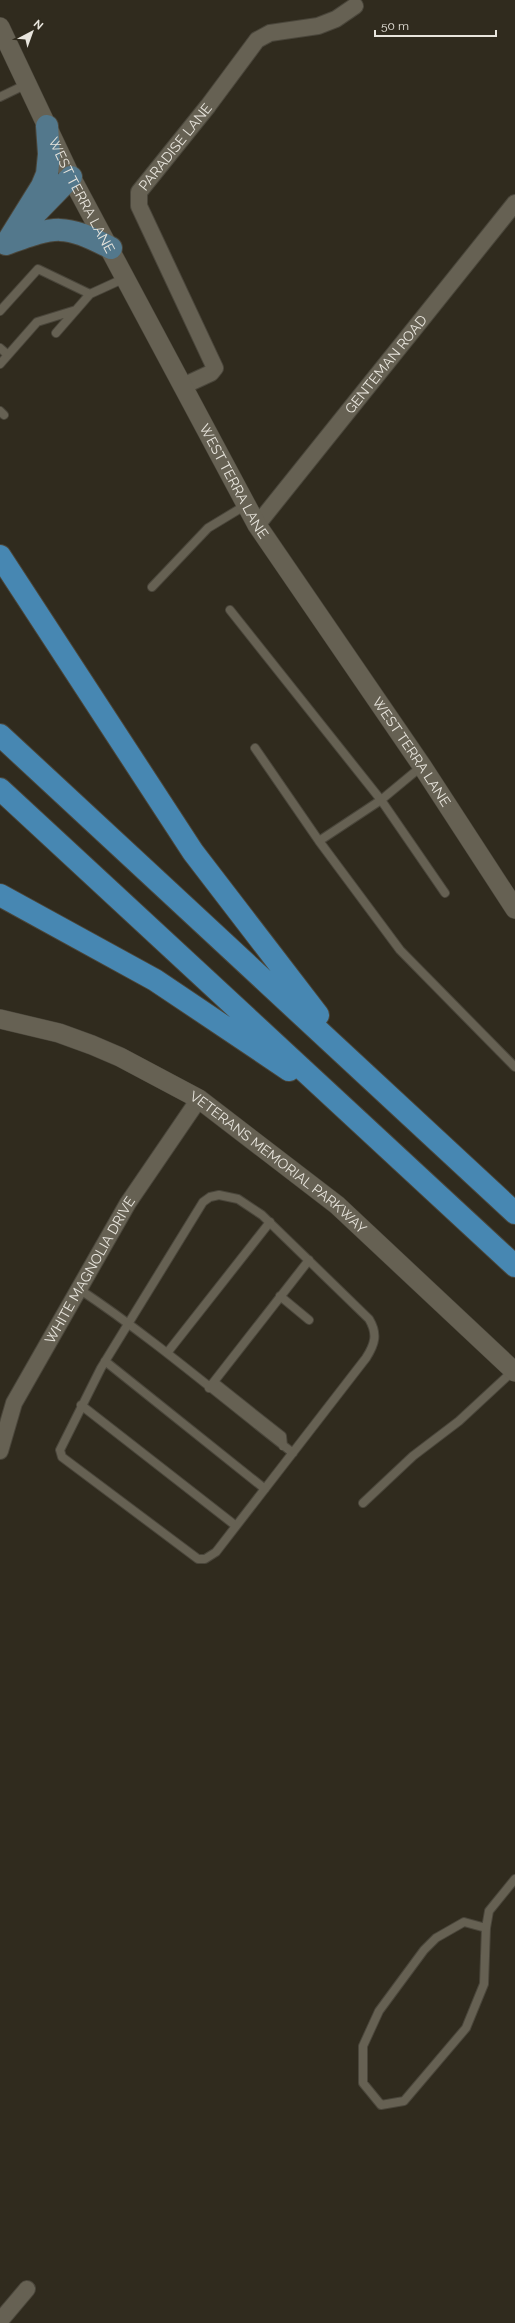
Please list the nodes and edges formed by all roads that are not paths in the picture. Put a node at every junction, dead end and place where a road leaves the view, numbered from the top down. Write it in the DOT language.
graph roads {
  1 [pos="355,6"];
  2 [pos="0,27"];
  3 [pos="27,84"];
  4 [pos="0,97"];
  5 [pos="47,126"];
  6 [pos="71,177"];
  7 [pos="515,203"];
  8 [pos="3,248"];
  9 [pos="111,248"];
  10 [pos="125,278"];
  11 [pos="90,294"];
  12 [pos="76,310"];
  13 [pos="0,311"];
  14 [pos="56,333"];
  15 [pos="0,348"];
  16 [pos="8,355"];
  17 [pos="0,364"];
  18 [pos="183,386"];
  19 [pos="246,505"];
  20 [pos="257,525"];
  21 [pos="0,556"];
  22 [pos="152,587"];
  23 [pos="230,610"];
  24 [pos="0,735"];
  25 [pos="255,748"];
  26 [pos="422,766"];
  27 [pos="0,789"];
  28 [pos="381,800"];
  29 [pos="319,840"];
  30 [pos="444,893"];
  31 [pos="0,895"];
  32 [pos="515,908"];
  33 [pos="0,1019"];
  34 [pos="515,1067"];
  35 [pos="376,1085"];
  36 [pos="199,1099"];
  37 [pos="337,1101"];
  38 [pos="515,1213"];
  39 [pos="270,1222"];
  40 [pos="309,1260"];
  41 [pos="515,1266"];
  42 [pos="79,1289"];
  43 [pos="280,1296"];
  44 [pos="309,1320"];
  45 [pos="128,1323"];
  46 [pos="167,1354"];
  47 [pos="105,1361"];
  48 [pos="514,1371"];
  49 [pos="211,1385"];
  50 [pos="82,1405"];
  51 [pos="0,1451"];
  52 [pos="292,1453"];
  53 [pos="265,1489"];
  54 [pos="363,1503"];
  55 [pos="236,1526"];
  56 [pos="515,1879"];
  57 [pos="486,1928"];
  58 [pos="28,2289"];
  59 [pos="0,2322"];
  1 -- 18 [label="street, PARADISE LANE"];
  2 -- 3 [label="street, WEST TERRA LANE"];
  3 -- 4 [label="lane"];
  3 -- 5 [label="street, WEST TERRA LANE"];
  5 -- 6 [label="street, WEST TERRA LANE"];
  5 -- 8 [label="main road"];
  6 -- 8 [label="main road"];
  6 -- 9 [label="street, WEST TERRA LANE"];
  7 -- 20 [label="street, GENTEMAN ROAD"];
  8 -- 9 [label="main road"];
  9 -- 10 [label="street, WEST TERRA LANE"];
  10 -- 11 [label="lane"];
  10 -- 18 [label="street, WEST TERRA LANE"];
  11 -- 12 [label="lane"];
  11 -- 13 [label="lane"];
  12 -- 14 [label="lane"];
  12 -- 16 [label="lane"];
  15 -- 16 [label="lane"];
  16 -- 17 [label="lane"];
  18 -- 19 [label="street, WEST TERRA LANE"];
  19 -- 20 [label="street, WEST TERRA LANE"];
  19 -- 22 [label="lane"];
  20 -- 26 [label="street, WEST TERRA LANE"];
  21 -- 35 [label="highway"];
  23 -- 28 [label="lane"];
  24 -- 35 [label="highway"];
  25 -- 29 [label="lane"];
  26 -- 28 [label="lane"];
  26 -- 32 [label="street, WEST TERRA LANE"];
  27 -- 37 [label="highway"];
  28 -- 29 [label="lane"];
  28 -- 30 [label="lane"];
  29 -- 34 [label="lane"];
  31 -- 37 [label="highway"];
  33 -- 36 [label="street, VETERANS MEMORIAL PARKWAY"];
  35 -- 38 [label="highway"];
  36 -- 42 [label="street, WHITE MAGNOLIA DRIVE"];
  36 -- 48 [label="street, VETERANS MEMORIAL PARKWAY"];
  37 -- 41 [label="highway"];
  39 -- 40 [label="lane"];
  39 -- 45 [label="lane"];
  39 -- 46 [label="lane"];
  40 -- 43 [label="lane"];
  40 -- 52 [label="lane"];
  42 -- 45 [label="lane"];
  42 -- 51 [label="street, WHITE MAGNOLIA DRIVE"];
  43 -- 44 [label="lane"];
  43 -- 49 [label="lane"];
  45 -- 46 [label="lane"];
  45 -- 47 [label="lane"];
  46 -- 49 [label="lane"];
  47 -- 50 [label="lane"];
  47 -- 53 [label="lane"];
  48 -- 54 [label="lane"];
  49 -- 52 [label="lane"];
  50 -- 55 [label="lane"];
  50 -- 55 [label="lane"];
  52 -- 53 [label="lane"];
  53 -- 55 [label="lane"];
  56 -- 57 [label="lane"];
  57 -- 57 [label="lane"];
  58 -- 59 [label="street"];
}
